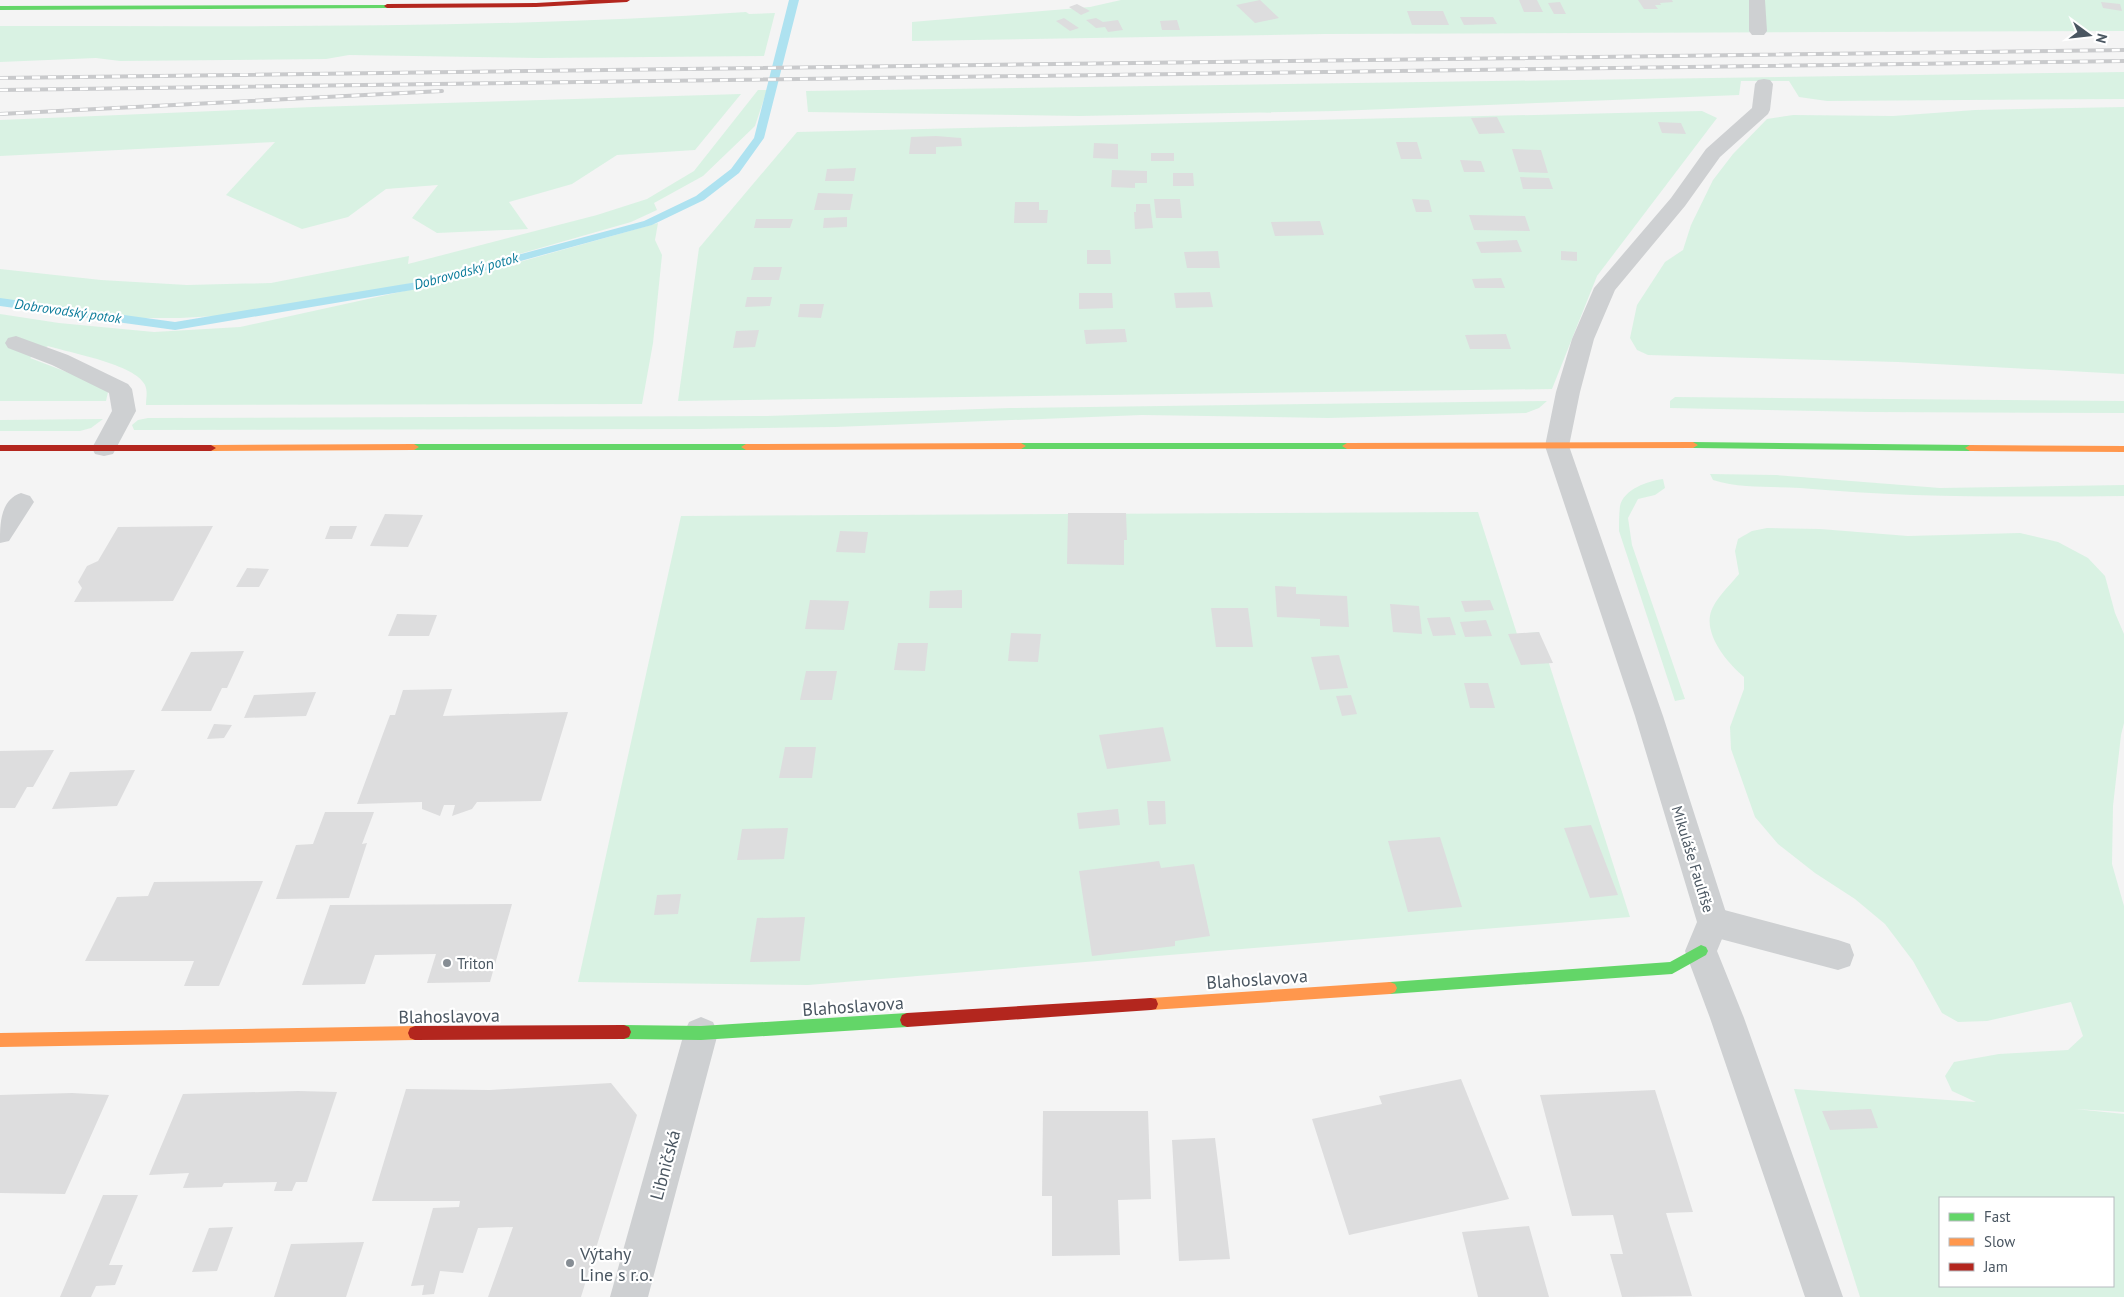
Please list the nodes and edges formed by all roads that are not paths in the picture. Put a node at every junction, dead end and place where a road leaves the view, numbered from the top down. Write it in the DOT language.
graph roads {
  1 [pos="627,0"];
  2 [pos="1757,0"];
  3 [pos="0,8"];
  4 [pos="1758,31"];
  5 [pos="1764,84"];
  6 [pos="16,343"];
  7 [pos="1557,446"];
  8 [pos="0,448"];
  9 [pos="104,448"];
  10 [pos="2124,449"];
  11 [pos="21,502"];
  12 [pos="0,534"];
  13 [pos="1707,936"];
  14 [pos="1838,955"];
  15 [pos="701,1033"];
  16 [pos="0,1040"];
  17 [pos="629,1297"];
  18 [pos="1824,1297"];
  1 -- 3 [label="main road"];
  2 -- 4 [label="street"];
  5 -- 7 [label="street"];
  6 -- 9 [label="street"];
  7 -- 9 [label="main road"];
  7 -- 10 [label="main road"];
  7 -- 13 [label="street, Mikuláše Faulfiše"];
  8 -- 9 [label="main road"];
  11 -- 12 [label="street"];
  13 -- 14 [label="street"];
  13 -- 15 [label="main road, Blahoslavova"];
  13 -- 18 [label="street, Mikuláše Faulfiše"];
  15 -- 16 [label="main road, Blahoslavova"];
  15 -- 17 [label="street, Libničská"];
}
